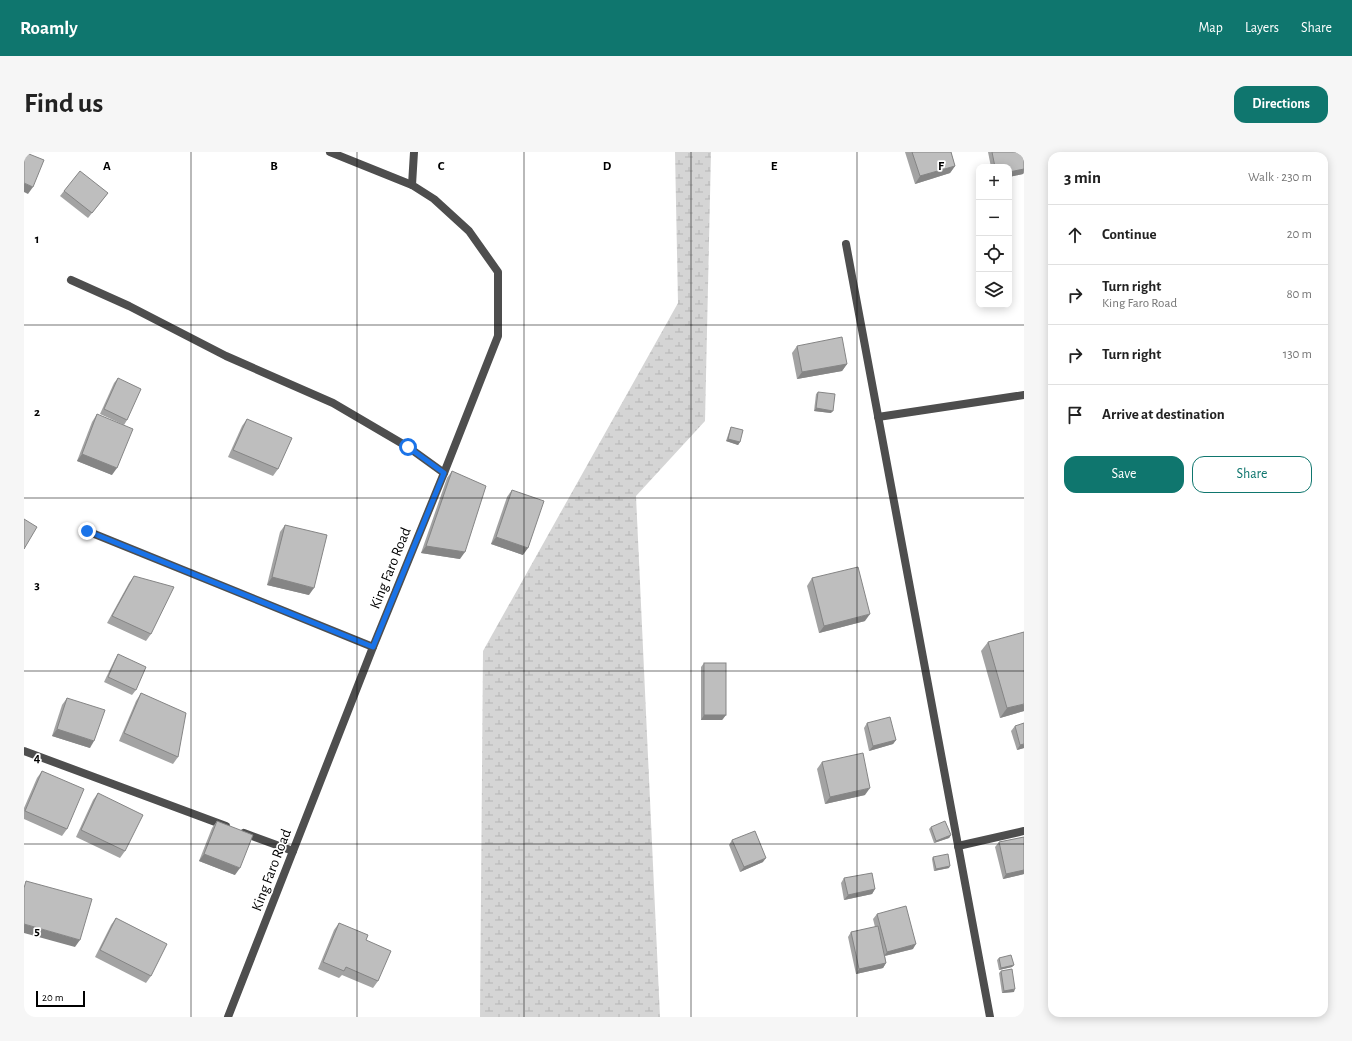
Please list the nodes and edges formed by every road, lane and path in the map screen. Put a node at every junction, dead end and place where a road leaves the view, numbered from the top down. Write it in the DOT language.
graph roads {
  1 [pos="330,152"];
  2 [pos="414,152"];
  3 [pos="412,185"];
  4 [pos="846,244"];
  5 [pos="71,280"];
  6 [pos="1024,395"];
  7 [pos="878,417"];
  8 [pos="444,473"];
  9 [pos="87,531"];
  10 [pos="373,647"];
  11 [pos="24,751"];
  12 [pos="1024,832"];
  13 [pos="958,846"];
  14 [pos="293,851"];
  15 [pos="228,1017"];
  16 [pos="990,1017"];
  1 -- 3 [label="street, King Faro Road"];
  2 -- 3 [label="street"];
  3 -- 8 [label="street, King Faro Road"];
  4 -- 7 [label="street"];
  5 -- 8 [label="street"];
  6 -- 7 [label="street"];
  7 -- 13 [label="street"];
  8 -- 10 [label="street, King Faro Road"];
  9 -- 10 [label="street"];
  10 -- 14 [label="street, King Faro Road"];
  11 -- 14 [label="street"];
  12 -- 13 [label="street"];
  13 -- 16 [label="street"];
  14 -- 15 [label="street, King Faro Road"];
}
